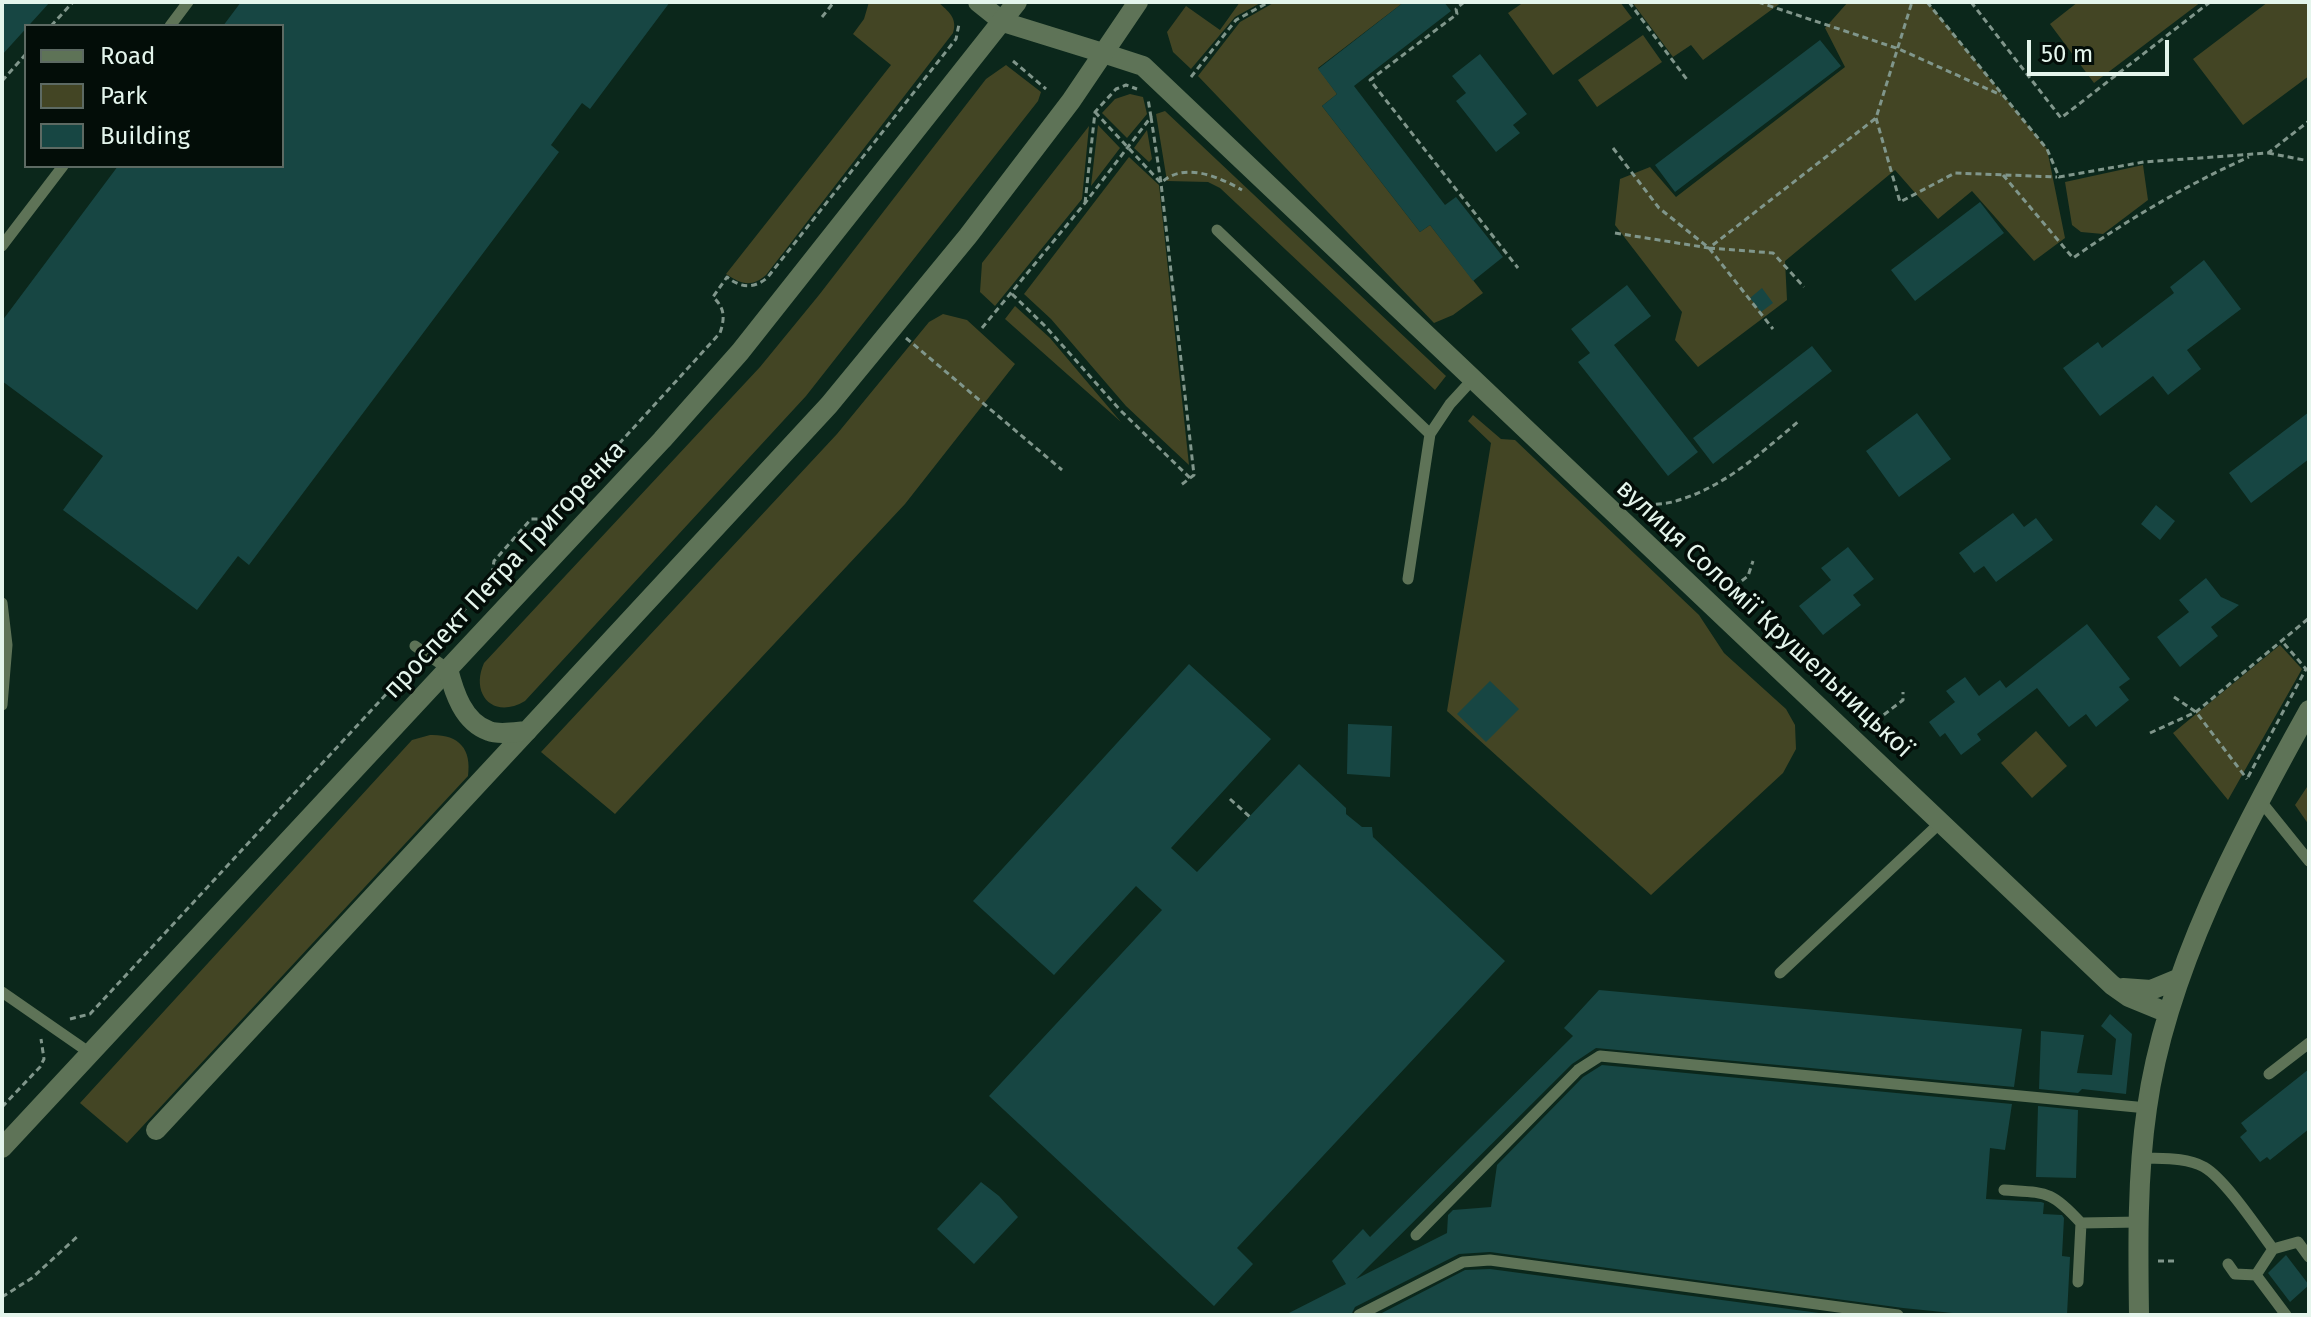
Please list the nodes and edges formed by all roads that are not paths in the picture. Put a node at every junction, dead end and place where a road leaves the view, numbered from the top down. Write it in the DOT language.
graph roads {
  1 [pos="188,2"];
  2 [pos="978,2"];
  3 [pos="1017,2"];
  4 [pos="1138,2"];
  5 [pos="1003,22"];
  6 [pos="172,24"];
  7 [pos="1103,53"];
  8 [pos="61,168"];
  9 [pos="1217,230"];
  10 [pos="2,246"];
  11 [pos="1472,380"];
  12 [pos="1430,434"];
  13 [pos="1408,579"];
  14 [pos="2,603"];
  15 [pos="420,649"];
  16 [pos="448,669"];
  17 [pos="2,705"];
  18 [pos="2309,710"];
  19 [pos="527,731"];
  20 [pos="2251,795"];
  21 [pos="1941,822"];
  22 [pos="2309,861"];
  23 [pos="1780,973"];
  24 [pos="2180,978"];
  25 [pos="2112,985"];
  26 [pos="2,992"];
  27 [pos="2168,1013"];
  28 [pos="2309,1043"];
  29 [pos="90,1053"];
  30 [pos="2269,1074"];
  31 [pos="2147,1108"];
  32 [pos="156,1130"];
  33 [pos="2,1148"];
  34 [pos="2142,1158"];
  35 [pos="2004,1190"];
  36 [pos="2140,1222"];
  37 [pos="2081,1223"];
  38 [pos="1416,1235"];
  39 [pos="2273,1249"];
  40 [pos="2309,1257"];
  41 [pos="2228,1264"];
  42 [pos="2256,1275"];
  43 [pos="2078,1282"];
  44 [pos="1359,1315"];
  45 [pos="1898,1315"];
  46 [pos="2139,1315"];
  47 [pos="2286,1315"];
  1 -- 6 [label="lane"];
  2 -- 5 [label="street"];
  3 -- 5 [label="street, проспект Петра Григоренка"];
  4 -- 7 [label="street"];
  5 -- 7 [label="street, вулиця Соломії Крушельницької"];
  5 -- 16 [label="street, проспект Петра Григоренка"];
  7 -- 11 [label="street, вулиця Соломії Крушельницької"];
  7 -- 19 [label="street"];
  8 -- 10 [label="lane"];
  9 -- 12 [label="lane"];
  11 -- 12 [label="lane"];
  11 -- 21 [label="street, вулиця Соломії Крушельницької"];
  12 -- 13 [label="lane"];
  14 -- 17 [label="lane"];
  15 -- 16 [label="lane"];
  16 -- 19 [label="street"];
  16 -- 29 [label="street, проспект Петра Григоренка"];
  18 -- 20 [label="street"];
  19 -- 32 [label="street"];
  20 -- 22 [label="lane"];
  20 -- 24 [label="street"];
  21 -- 23 [label="lane"];
  21 -- 25 [label="street, вулиця Соломії Крушельницької"];
  24 -- 25 [label="street"];
  24 -- 27 [label="street"];
  25 -- 27 [label="street, вулиця Соломії Крушельницької"];
  26 -- 29 [label="lane"];
  27 -- 31 [label="street"];
  28 -- 30 [label="lane"];
  29 -- 33 [label="street, проспект Петра Григоренка"];
  31 -- 34 [label="street"];
  31 -- 38 [label="lane"];
  34 -- 36 [label="street"];
  34 -- 39 [label="lane"];
  35 -- 37 [label="lane"];
  36 -- 37 [label="lane"];
  36 -- 46 [label="street"];
  37 -- 43 [label="lane"];
  39 -- 40 [label="lane"];
  39 -- 42 [label="lane"];
  41 -- 42 [label="lane"];
  42 -- 47 [label="lane"];
  44 -- 45 [label="lane"];
}
